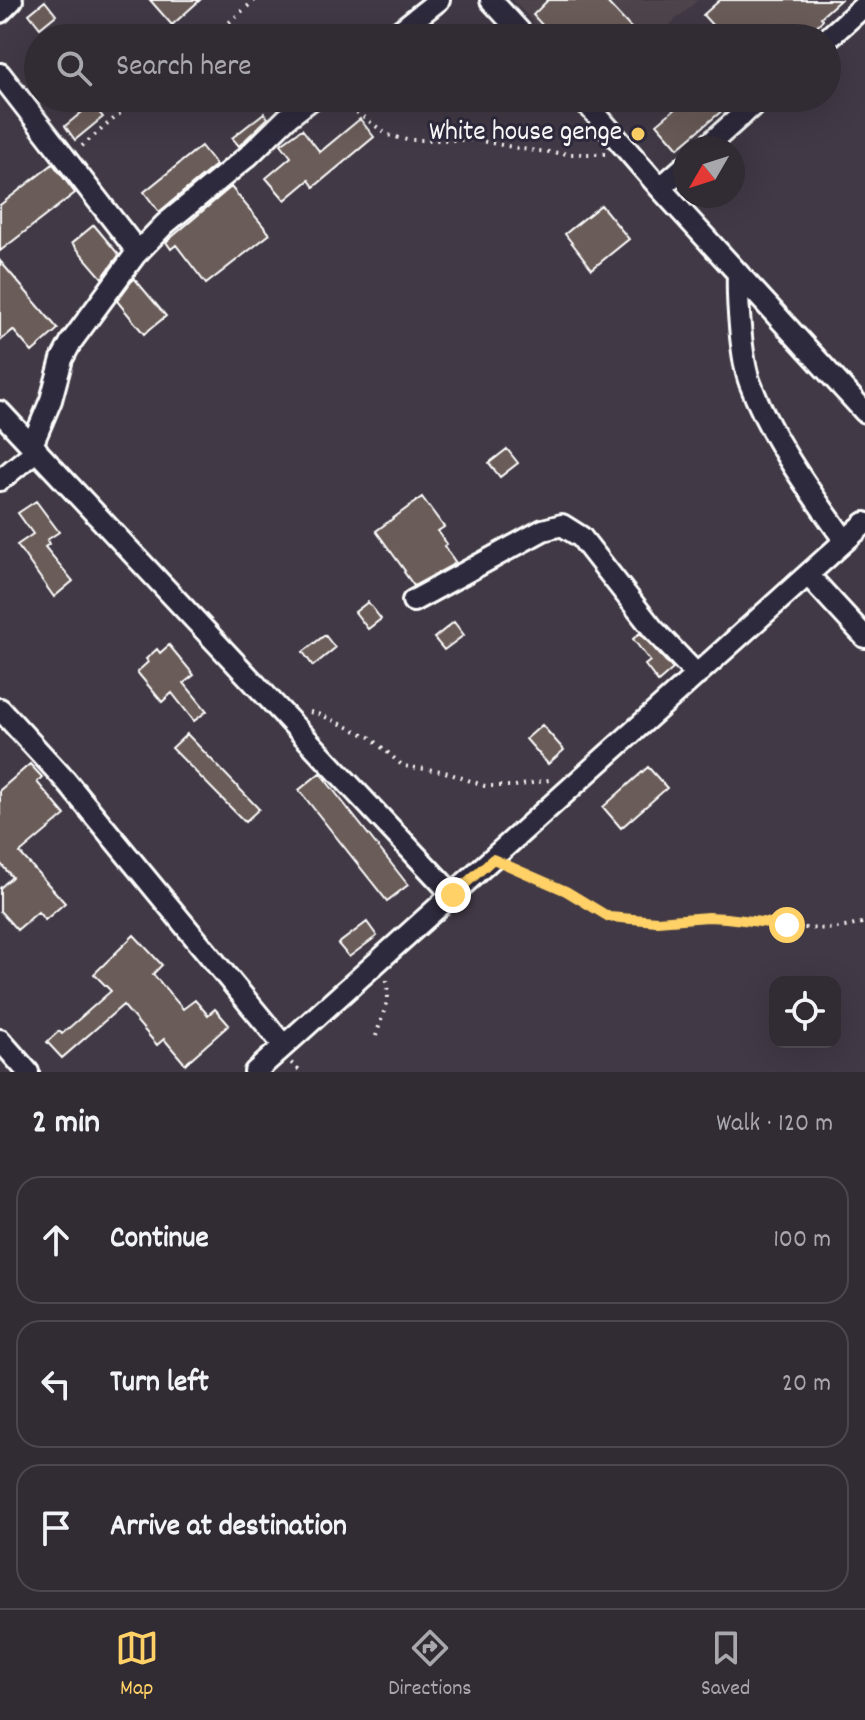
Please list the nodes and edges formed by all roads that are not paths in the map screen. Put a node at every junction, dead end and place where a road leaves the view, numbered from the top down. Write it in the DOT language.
graph roads {
  1 [pos="12,0"];
  2 [pos="439,0"];
  3 [pos="491,0"];
  4 [pos="865,5"];
  5 [pos="0,12"];
  6 [pos="409,24"];
  7 [pos="513,24"];
  8 [pos="841,26"];
  9 [pos="0,74"];
  10 [pos="24,106"];
  11 [pos="29,112"];
  12 [pos="295,112"];
  13 [pos="594,112"];
  14 [pos="745,112"];
  15 [pos="718,136"];
  16 [pos="673,177"];
  17 [pos="660,188"];
  18 [pos="138,252"];
  19 [pos="738,273"];
  20 [pos="0,412"];
  21 [pos="865,412"];
  22 [pos="34,447"];
  23 [pos="0,480"];
  24 [pos="865,523"];
  25 [pos="845,541"];
  26 [pos="808,575"];
  27 [pos="413,601"];
  28 [pos="865,637"];
  29 [pos="697,675"];
  30 [pos="0,709"];
  31 [pos="453,895"];
  32 [pos="0,1040"];
  33 [pos="284,1046"];
  34 [pos="28,1072"];
  35 [pos="255,1072"];
  1 -- 5 [label="street"];
  2 -- 6 [label="street"];
  3 -- 7 [label="street"];
  4 -- 8 [label="street"];
  9 -- 10 [label="street"];
  11 -- 18 [label="street"];
  12 -- 18 [label="street"];
  13 -- 17 [label="street"];
  14 -- 15 [label="street"];
  16 -- 17 [label="street"];
  17 -- 19 [label="street"];
  18 -- 22 [label="street"];
  19 -- 21 [label="street"];
  19 -- 25 [label="street"];
  20 -- 22 [label="street"];
  22 -- 23 [label="street"];
  22 -- 31 [label="street"];
  24 -- 25 [label="street"];
  25 -- 26 [label="street"];
  26 -- 28 [label="street"];
  26 -- 29 [label="street"];
  27 -- 29 [label="street"];
  29 -- 31 [label="street"];
  30 -- 33 [label="street"];
  31 -- 33 [label="street"];
  32 -- 34 [label="street"];
  33 -- 35 [label="street"];
}
